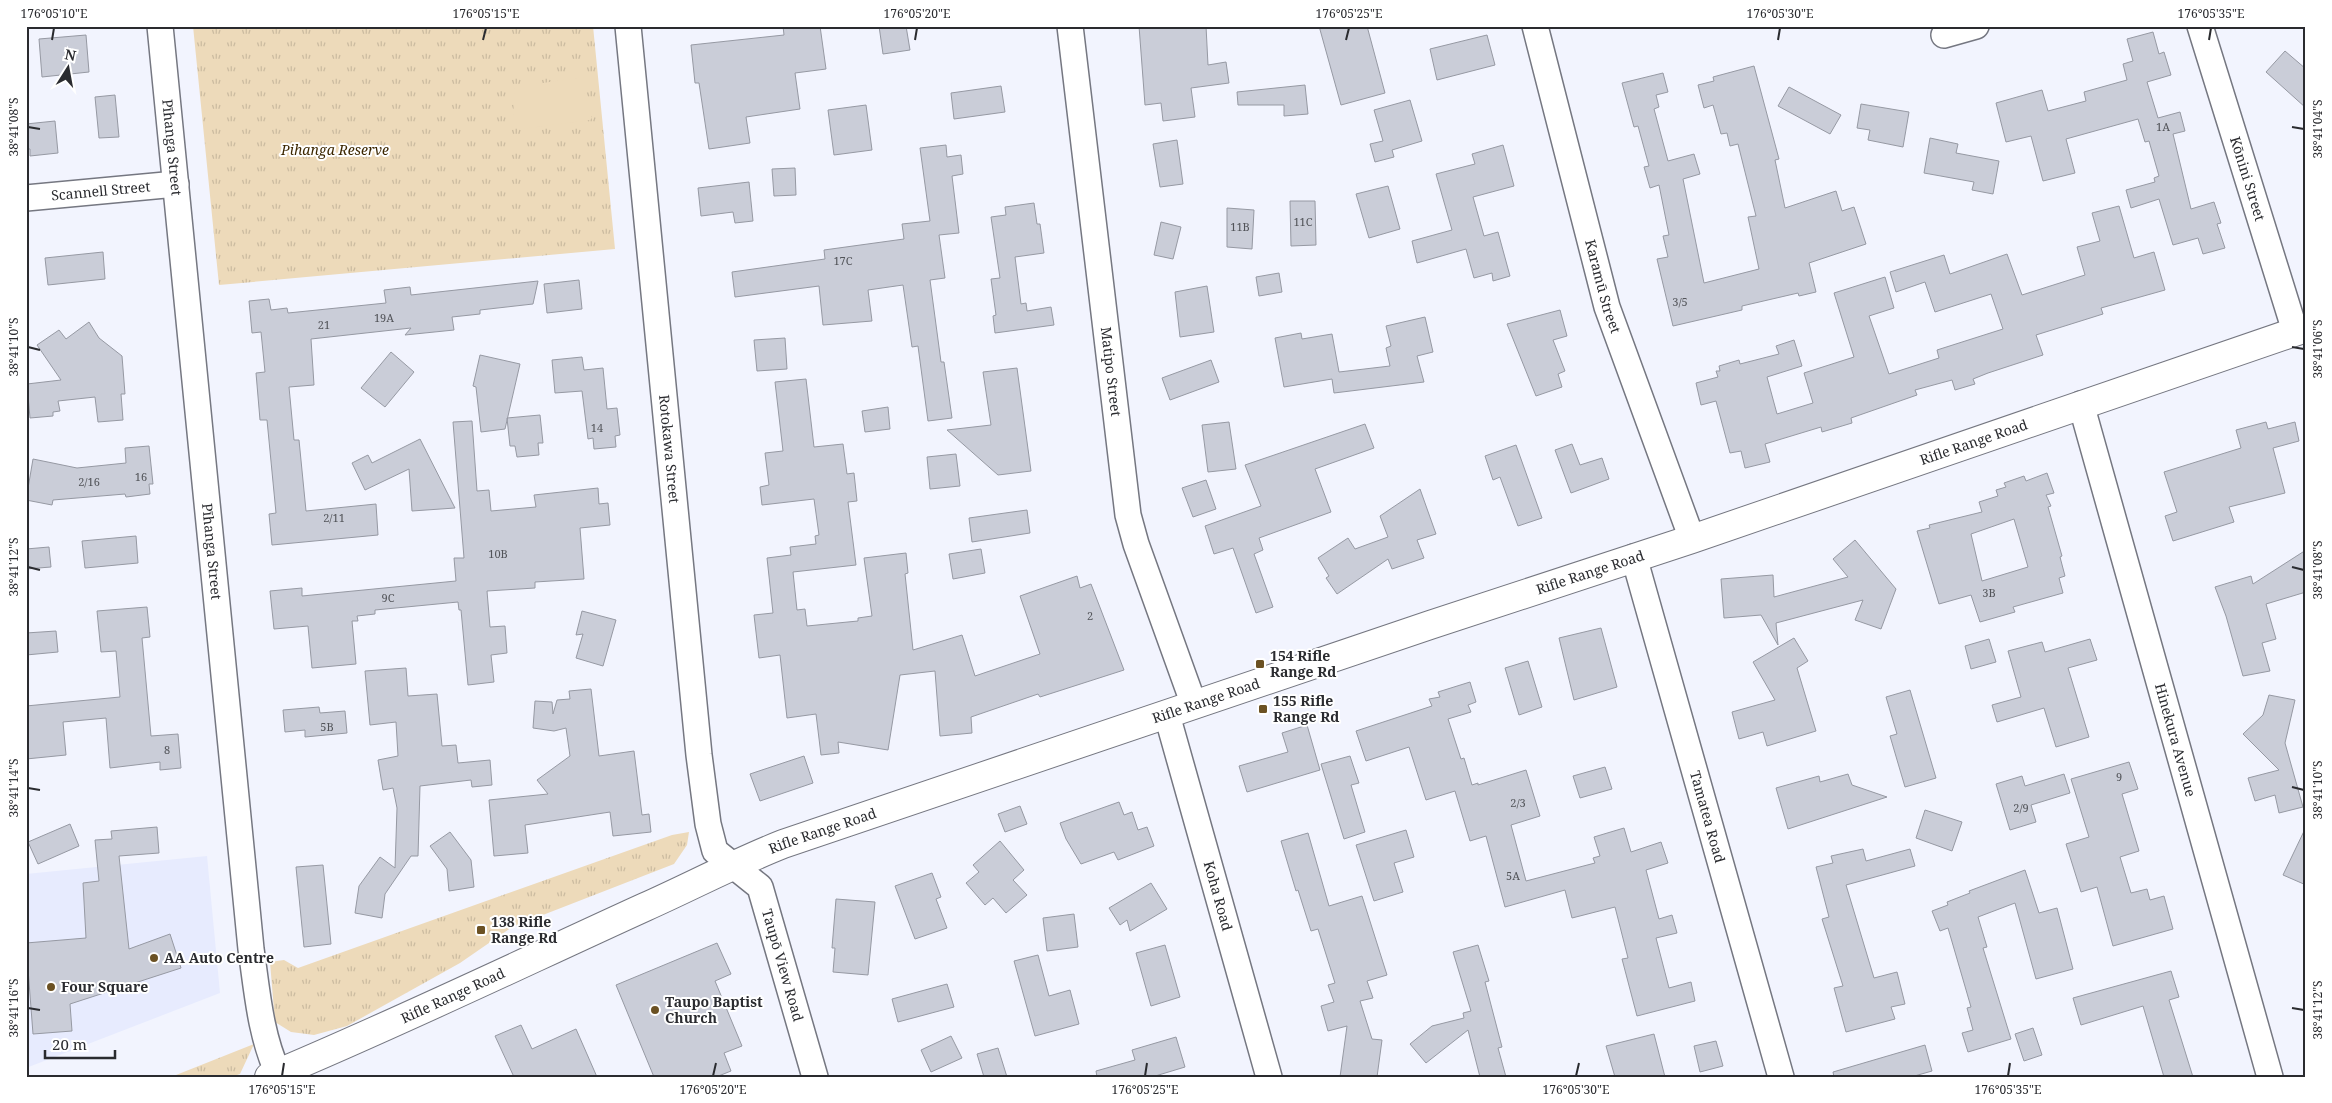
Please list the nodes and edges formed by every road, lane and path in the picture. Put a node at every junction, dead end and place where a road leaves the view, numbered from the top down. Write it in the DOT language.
graph roads {
  1 [pos="160,26"];
  2 [pos="628,26"];
  3 [pos="1070,26"];
  4 [pos="1535,26"];
  5 [pos="1976,26"];
  6 [pos="2200,26"];
  7 [pos="1944,35"];
  8 [pos="176,184"];
  9 [pos="26,198"];
  10 [pos="2300,330"];
  11 [pos="2081,404"];
  12 [pos="1692,540"];
  13 [pos="1634,557"];
  14 [pos="1194,705"];
  15 [pos="1167,715"];
  16 [pos="732,864"];
  17 [pos="274,1075"];
  18 [pos="815,1077"];
  19 [pos="1269,1077"];
  20 [pos="1781,1077"];
  21 [pos="2270,1077"];
  1 -- 8 [label="street, Pīhanga Street"];
  2 -- 16 [label="street, Rotokawa Street"];
  3 -- 14 [label="street, Matipo Street"];
  4 -- 12 [label="street, Karamū Street"];
  5 -- 7 [label="street"];
  6 -- 10 [label="street, Kōnini Street"];
  8 -- 9 [label="street, Scannell Street"];
  8 -- 17 [label="street, Pīhanga Street"];
  10 -- 11 [label="street, Rifle Range Road"];
  11 -- 12 [label="street, Rifle Range Road"];
  11 -- 21 [label="street, Hinekura Avenue"];
  12 -- 13 [label="street, Rifle Range Road"];
  13 -- 14 [label="street, Rifle Range Road"];
  13 -- 20 [label="street, Tamatea Road"];
  14 -- 15 [label="street, Rifle Range Road"];
  15 -- 16 [label="street, Rifle Range Road"];
  15 -- 19 [label="street, Koha Road"];
  16 -- 17 [label="street, Rifle Range Road"];
  16 -- 18 [label="street, Taupō View Road"];
}
